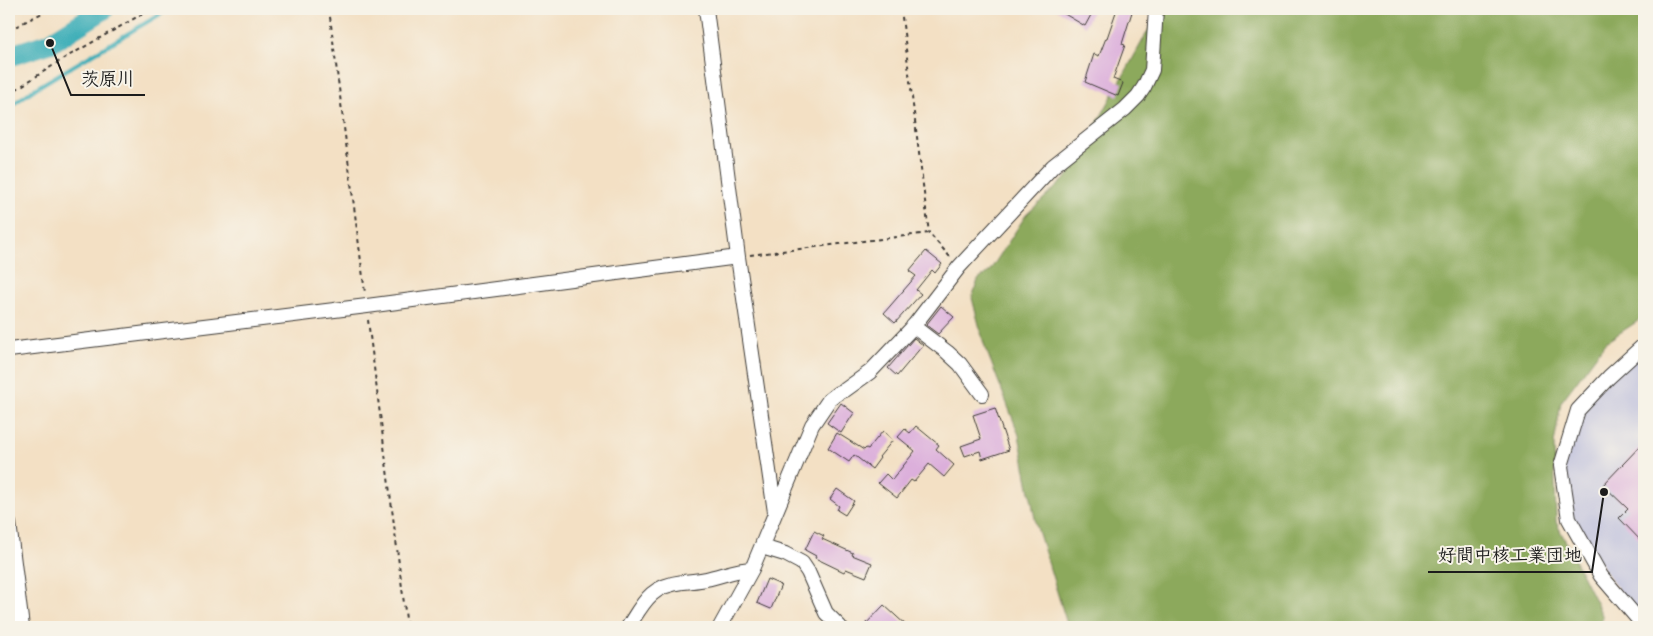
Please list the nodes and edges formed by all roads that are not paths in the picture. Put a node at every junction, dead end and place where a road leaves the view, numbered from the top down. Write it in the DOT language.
graph roads {
  1 [pos="706,9"];
  2 [pos="1156,9"];
  3 [pos="738,257"];
  4 [pos="913,326"];
  5 [pos="1644,345"];
  6 [pos="9,350"];
  7 [pos="982,394"];
  8 [pos="776,513"];
  9 [pos="9,523"];
  10 [pos="762,547"];
  11 [pos="752,569"];
  12 [pos="1644,626"];
  13 [pos="22,627"];
  14 [pos="628,627"];
  15 [pos="720,627"];
  16 [pos="840,627"];
  1 -- 3 [label="street"];
  2 -- 4 [label="street"];
  3 -- 6 [label="street"];
  3 -- 8 [label="street"];
  4 -- 7 [label="street"];
  4 -- 8 [label="street"];
  5 -- 12 [label="street"];
  8 -- 10 [label="street"];
  9 -- 13 [label="street"];
  10 -- 11 [label="street"];
  10 -- 16 [label="street"];
  11 -- 14 [label="street"];
  11 -- 15 [label="street"];
}
